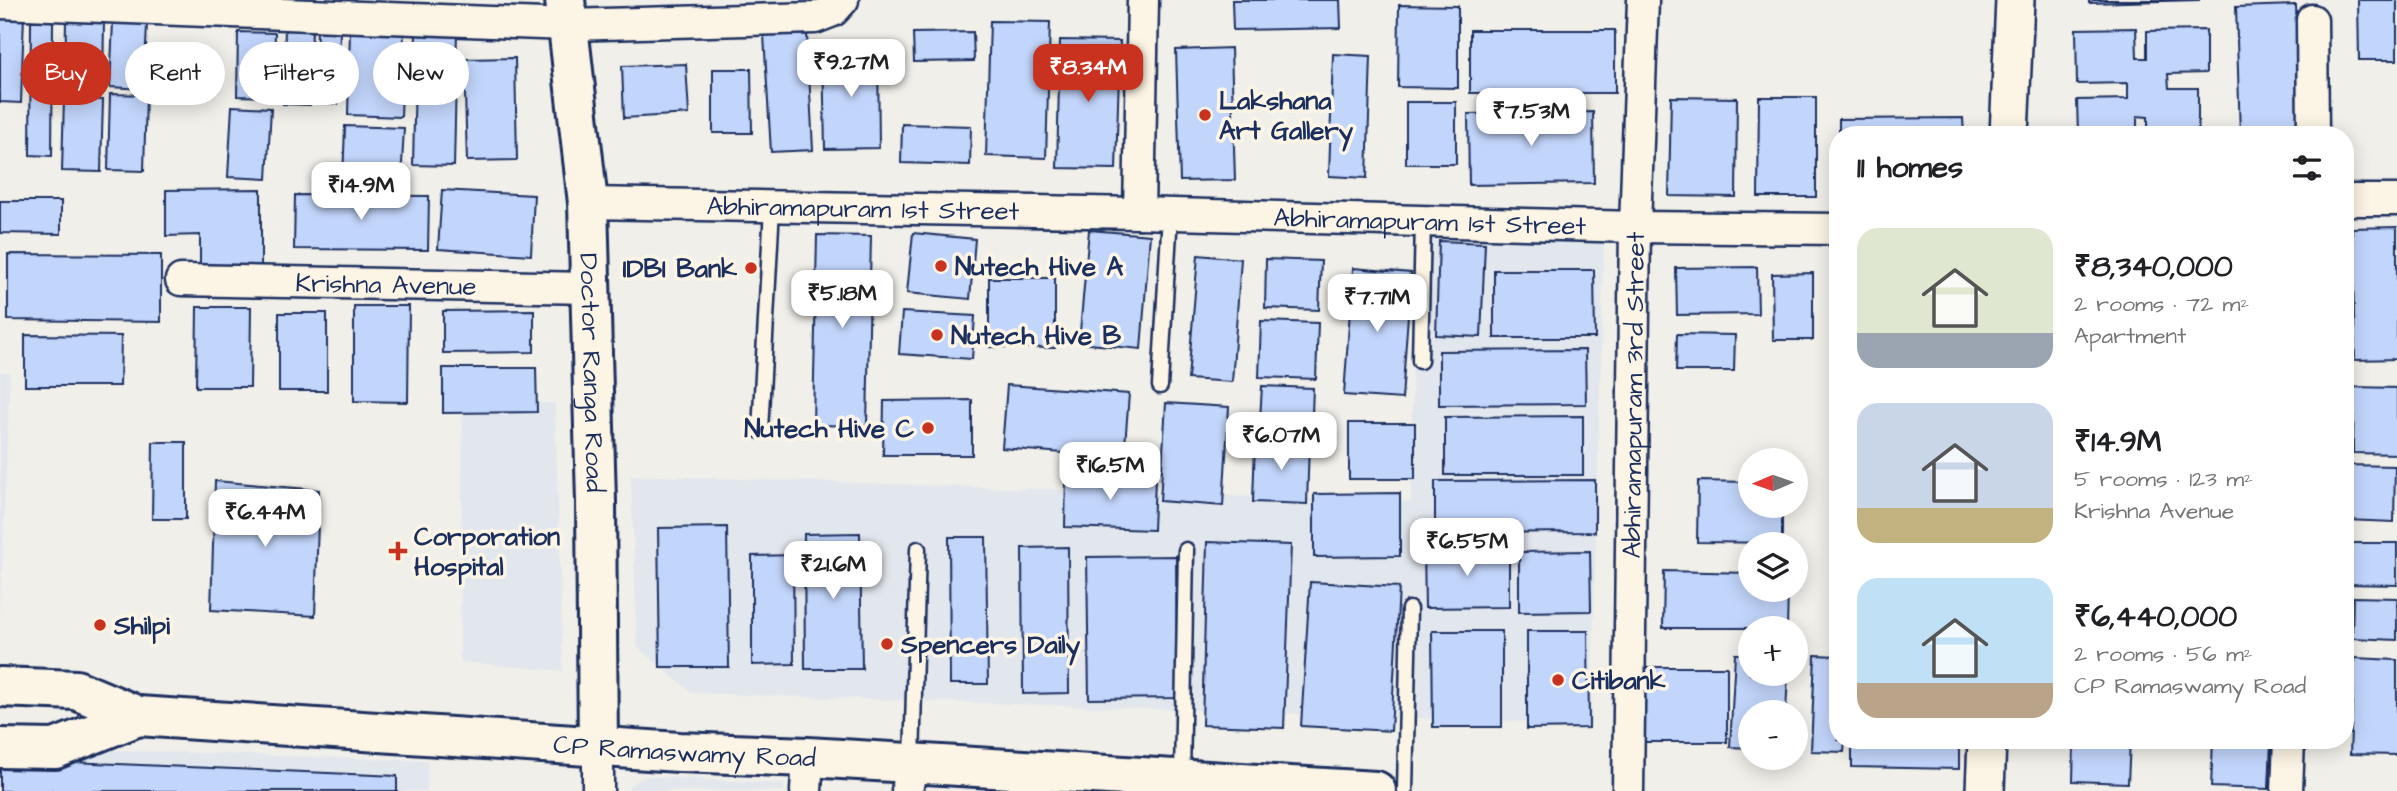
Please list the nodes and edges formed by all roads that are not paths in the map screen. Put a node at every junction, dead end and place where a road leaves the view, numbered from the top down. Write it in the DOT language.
graph roads {
  1 [pos="843,0"];
  2 [pos="1143,0"];
  3 [pos="1643,0"];
  4 [pos="2015,0"];
  5 [pos="0,3"];
  6 [pos="567,13"];
  7 [pos="2312,20"];
  8 [pos="2009,126"];
  9 [pos="2313,126"];
  10 [pos="2354,200"];
  11 [pos="2397,200"];
  12 [pos="587,204"];
  13 [pos="772,206"];
  14 [pos="1139,213"];
  15 [pos="1170,214"];
  16 [pos="1423,221"];
  17 [pos="1635,227"];
  18 [pos="1829,229"];
  19 [pos="181,280"];
  20 [pos="590,288"];
  21 [pos="1420,360"];
  22 [pos="1160,386"];
  23 [pos="760,431"];
  24 [pos="918,549"];
  25 [pos="1186,550"];
  26 [pos="1409,609"];
  27 [pos="0,687"];
  28 [pos="138,716"];
  29 [pos="598,747"];
  30 [pos="0,748"];
  31 [pos="1987,749"];
  32 [pos="2289,749"];
  33 [pos="807,774"];
  34 [pos="910,777"];
  35 [pos="1182,779"];
  36 [pos="598,791"];
  37 [pos="1376,791"];
  38 [pos="1405,791"];
  39 [pos="1628,791"];
  40 [pos="1985,791"];
  41 [pos="2287,791"];
  1 -- 6 [label="street"];
  2 -- 14 [label="street"];
  3 -- 17 [label="street, Abhiramapuram 3rd Street"];
  4 -- 8 [label="street"];
  5 -- 6 [label="street"];
  6 -- 12 [label="main road, Doctor Ranga Road"];
  7 -- 9 [label="street"];
  10 -- 11 [label="street"];
  12 -- 13 [label="street, Abhiramapuram 1st Street"];
  12 -- 20 [label="main road, Doctor Ranga Road"];
  13 -- 14 [label="street, Abhiramapuram 1st Street"];
  13 -- 23 [label="lane"];
  14 -- 15 [label="street, Abhiramapuram 1st Street"];
  15 -- 16 [label="street, Abhiramapuram 1st Street"];
  15 -- 22 [label="lane"];
  16 -- 17 [label="street, Abhiramapuram 1st Street"];
  16 -- 21 [label="lane"];
  17 -- 18 [label="street, Abhiramapuram 1st Street"];
  17 -- 39 [label="street, Abhiramapuram 3rd Street"];
  19 -- 20 [label="street, Krishna Avenue"];
  20 -- 29 [label="main road, Doctor Ranga Road"];
  24 -- 34 [label="lane"];
  25 -- 35 [label="lane"];
  26 -- 38 [label="lane"];
  27 -- 28 [label="main road, CP Ramaswamy Road"];
  28 -- 29 [label="main road, CP Ramaswamy Road"];
  28 -- 30 [label="main road"];
  29 -- 33 [label="main road, CP Ramaswamy Road"];
  29 -- 36 [label="street"];
  31 -- 40 [label="street"];
  32 -- 41 [label="street"];
  33 -- 34 [label="main road, CP Ramaswamy Road"];
  34 -- 35 [label="main road, CP Ramaswamy Road"];
  35 -- 37 [label="main road, CP Ramaswamy Road"];
}
